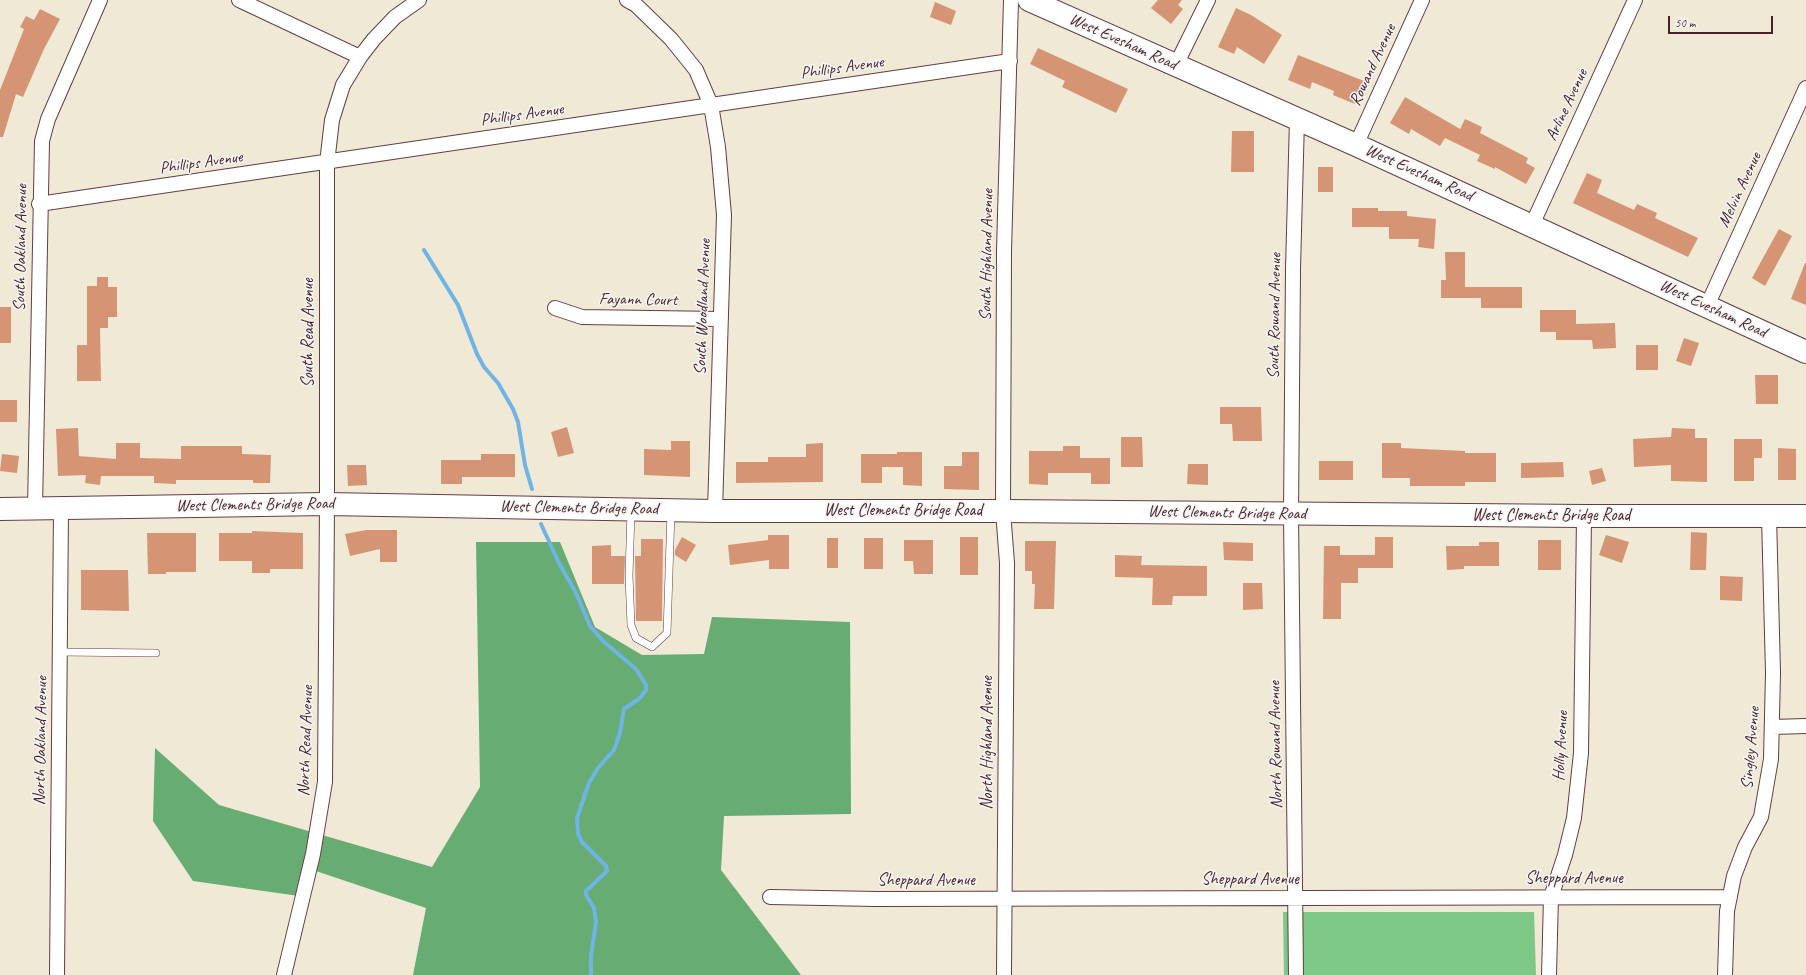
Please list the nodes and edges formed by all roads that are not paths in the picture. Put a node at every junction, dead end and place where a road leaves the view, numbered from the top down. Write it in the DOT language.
graph roads {
  1 [pos="100,0"];
  2 [pos="239,0"];
  3 [pos="419,0"];
  4 [pos="627,0"];
  5 [pos="1011,0"];
  6 [pos="1029,0"];
  7 [pos="1208,0"];
  8 [pos="1422,0"];
  9 [pos="1635,0"];
  10 [pos="360,57"];
  11 [pos="1010,61"];
  12 [pos="1176,65"];
  13 [pos="1806,88"];
  14 [pos="711,105"];
  15 [pos="1297,119"];
  16 [pos="1356,145"];
  17 [pos="327,163"];
  18 [pos="39,204"];
  19 [pos="1532,225"];
  20 [pos="1707,306"];
  21 [pos="555,308"];
  22 [pos="721,319"];
  23 [pos="1806,352"];
  24 [pos="327,504"];
  25 [pos="61,508"];
  26 [pos="0,509"];
  27 [pos="35,509"];
  28 [pos="631,509"];
  29 [pos="671,510"];
  30 [pos="715,510"];
  31 [pos="1003,511"];
  32 [pos="1291,514"];
  33 [pos="1584,516"];
  34 [pos="1769,516"];
  35 [pos="1806,516"];
  36 [pos="60,652"];
  37 [pos="156,653"];
  38 [pos="1806,726"];
  39 [pos="1772,727"];
  40 [pos="770,897"];
  41 [pos="1551,897"];
  42 [pos="1730,897"];
  43 [pos="1296,898"];
  44 [pos="1005,899"];
  45 [pos="56,975"];
  46 [pos="284,975"];
  47 [pos="1004,975"];
  48 [pos="1296,975"];
  49 [pos="1549,975"];
  50 [pos="1725,975"];
  1 -- 18 [label="street, South Oakland Avenue"];
  2 -- 10 [label="street"];
  3 -- 10 [label="street, South Read Avenue"];
  4 -- 14 [label="street, South Woodland Avenue"];
  5 -- 11 [label="street, South Highland Avenue"];
  6 -- 12 [label="main road, West Evesham Road"];
  7 -- 12 [label="street"];
  8 -- 16 [label="street, Rowand Avenue"];
  9 -- 19 [label="street, Arline Avenue"];
  10 -- 17 [label="street, South Read Avenue"];
  11 -- 14 [label="street, Phillips Avenue"];
  11 -- 31 [label="street, South Highland Avenue"];
  12 -- 15 [label="main road, West Evesham Road"];
  13 -- 20 [label="street, Melvin Avenue"];
  14 -- 17 [label="street, Phillips Avenue"];
  14 -- 22 [label="street, South Woodland Avenue"];
  15 -- 16 [label="main road, West Evesham Road"];
  15 -- 32 [label="street, South Rowand Avenue"];
  16 -- 19 [label="main road, West Evesham Road"];
  17 -- 18 [label="street, Phillips Avenue"];
  17 -- 24 [label="street, South Read Avenue"];
  18 -- 27 [label="street, South Oakland Avenue"];
  19 -- 20 [label="main road, West Evesham Road"];
  20 -- 23 [label="main road, West Evesham Road"];
  21 -- 22 [label="street, Fayann Court"];
  22 -- 30 [label="street, South Woodland Avenue"];
  24 -- 25 [label="main road, West Clements Bridge Road"];
  24 -- 28 [label="main road, West Clements Bridge Road"];
  24 -- 46 [label="street, North Read Avenue"];
  25 -- 27 [label="main road, West Clements Bridge Road"];
  25 -- 36 [label="street, North Oakland Avenue"];
  26 -- 27 [label="main road, West Clements Bridge Road"];
  28 -- 29 [label="main road, West Clements Bridge Road"];
  28 -- 29 [label="lane"];
  29 -- 30 [label="main road, West Clements Bridge Road"];
  30 -- 31 [label="main road, West Clements Bridge Road"];
  31 -- 32 [label="main road, West Clements Bridge Road"];
  31 -- 44 [label="street, North Highland Avenue"];
  32 -- 33 [label="main road, West Clements Bridge Road"];
  32 -- 43 [label="street, North Rowand Avenue"];
  33 -- 34 [label="main road, West Clements Bridge Road"];
  33 -- 41 [label="street, Holly Avenue"];
  34 -- 35 [label="main road, West Clements Bridge Road"];
  34 -- 39 [label="street, Singley Avenue"];
  36 -- 37 [label="lane"];
  36 -- 45 [label="street, North Oakland Avenue"];
  38 -- 39 [label="street"];
  39 -- 42 [label="street, Singley Avenue"];
  40 -- 44 [label="street, Sheppard Avenue"];
  41 -- 42 [label="street, Sheppard Avenue"];
  41 -- 43 [label="street, Sheppard Avenue"];
  41 -- 49 [label="street, Holly Avenue"];
  42 -- 50 [label="street, Singley Avenue"];
  43 -- 44 [label="street, Sheppard Avenue"];
  43 -- 48 [label="street, North Rowand Avenue"];
  44 -- 47 [label="street, North Highland Avenue"];
}
